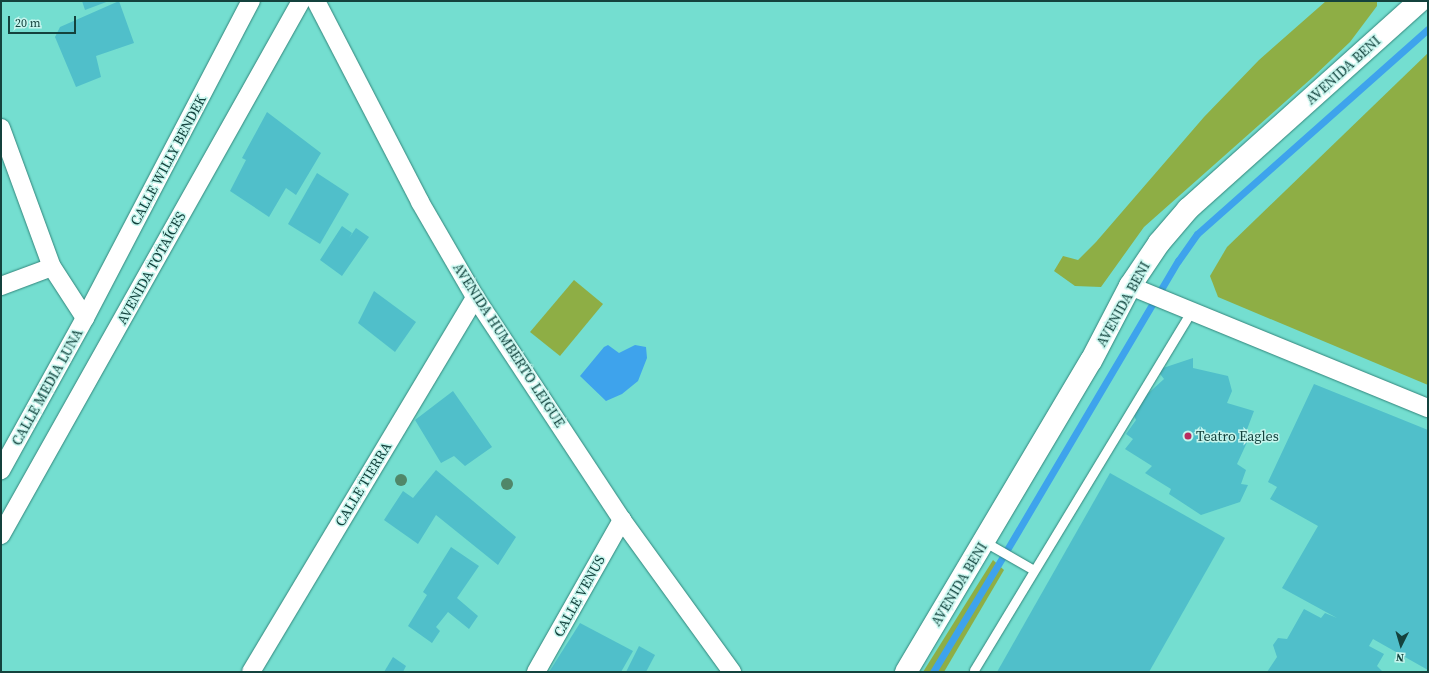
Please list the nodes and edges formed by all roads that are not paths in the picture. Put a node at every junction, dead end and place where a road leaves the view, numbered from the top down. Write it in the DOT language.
graph roads {
  1 [pos="251,1"];
  2 [pos="301,1"];
  3 [pos="316,1"];
  4 [pos="1420,1"];
  5 [pos="1,128"];
  6 [pos="52,267"];
  7 [pos="1,286"];
  8 [pos="1135,289"];
  9 [pos="475,297"];
  10 [pos="1190,310"];
  11 [pos="85,318"];
  12 [pos="1428,408"];
  13 [pos="1,470"];
  14 [pos="622,520"];
  15 [pos="1,536"];
  16 [pos="984,542"];
  17 [pos="1032,569"];
  18 [pos="974,670"];
  19 [pos="251,672"];
  20 [pos="536,672"];
  21 [pos="732,672"];
  22 [pos="906,672"];
  1 -- 11 [label="street, CALLE WILLY BENDEK"];
  2 -- 15 [label="street, AVENIDA TOTAÍCES"];
  3 -- 9 [label="street, AVENIDA HUMBERTO LEIGUE"];
  4 -- 8 [label="street, AVENIDA BENI"];
  5 -- 6 [label="street, CALLE MEDIA LUNA"];
  6 -- 7 [label="street"];
  6 -- 11 [label="street, CALLE MEDIA LUNA"];
  8 -- 10 [label="street"];
  8 -- 16 [label="street, AVENIDA BENI"];
  9 -- 14 [label="street, AVENIDA HUMBERTO LEIGUE"];
  9 -- 19 [label="street, CALLE TIERRA"];
  10 -- 12 [label="street"];
  10 -- 17 [label="lane"];
  11 -- 13 [label="street, CALLE MEDIA LUNA"];
  14 -- 20 [label="street, CALLE VENUS"];
  14 -- 21 [label="street, AVENIDA HUMBERTO LEIGUE"];
  16 -- 17 [label="lane"];
  16 -- 22 [label="street, AVENIDA BENI"];
  17 -- 18 [label="lane"];
}
